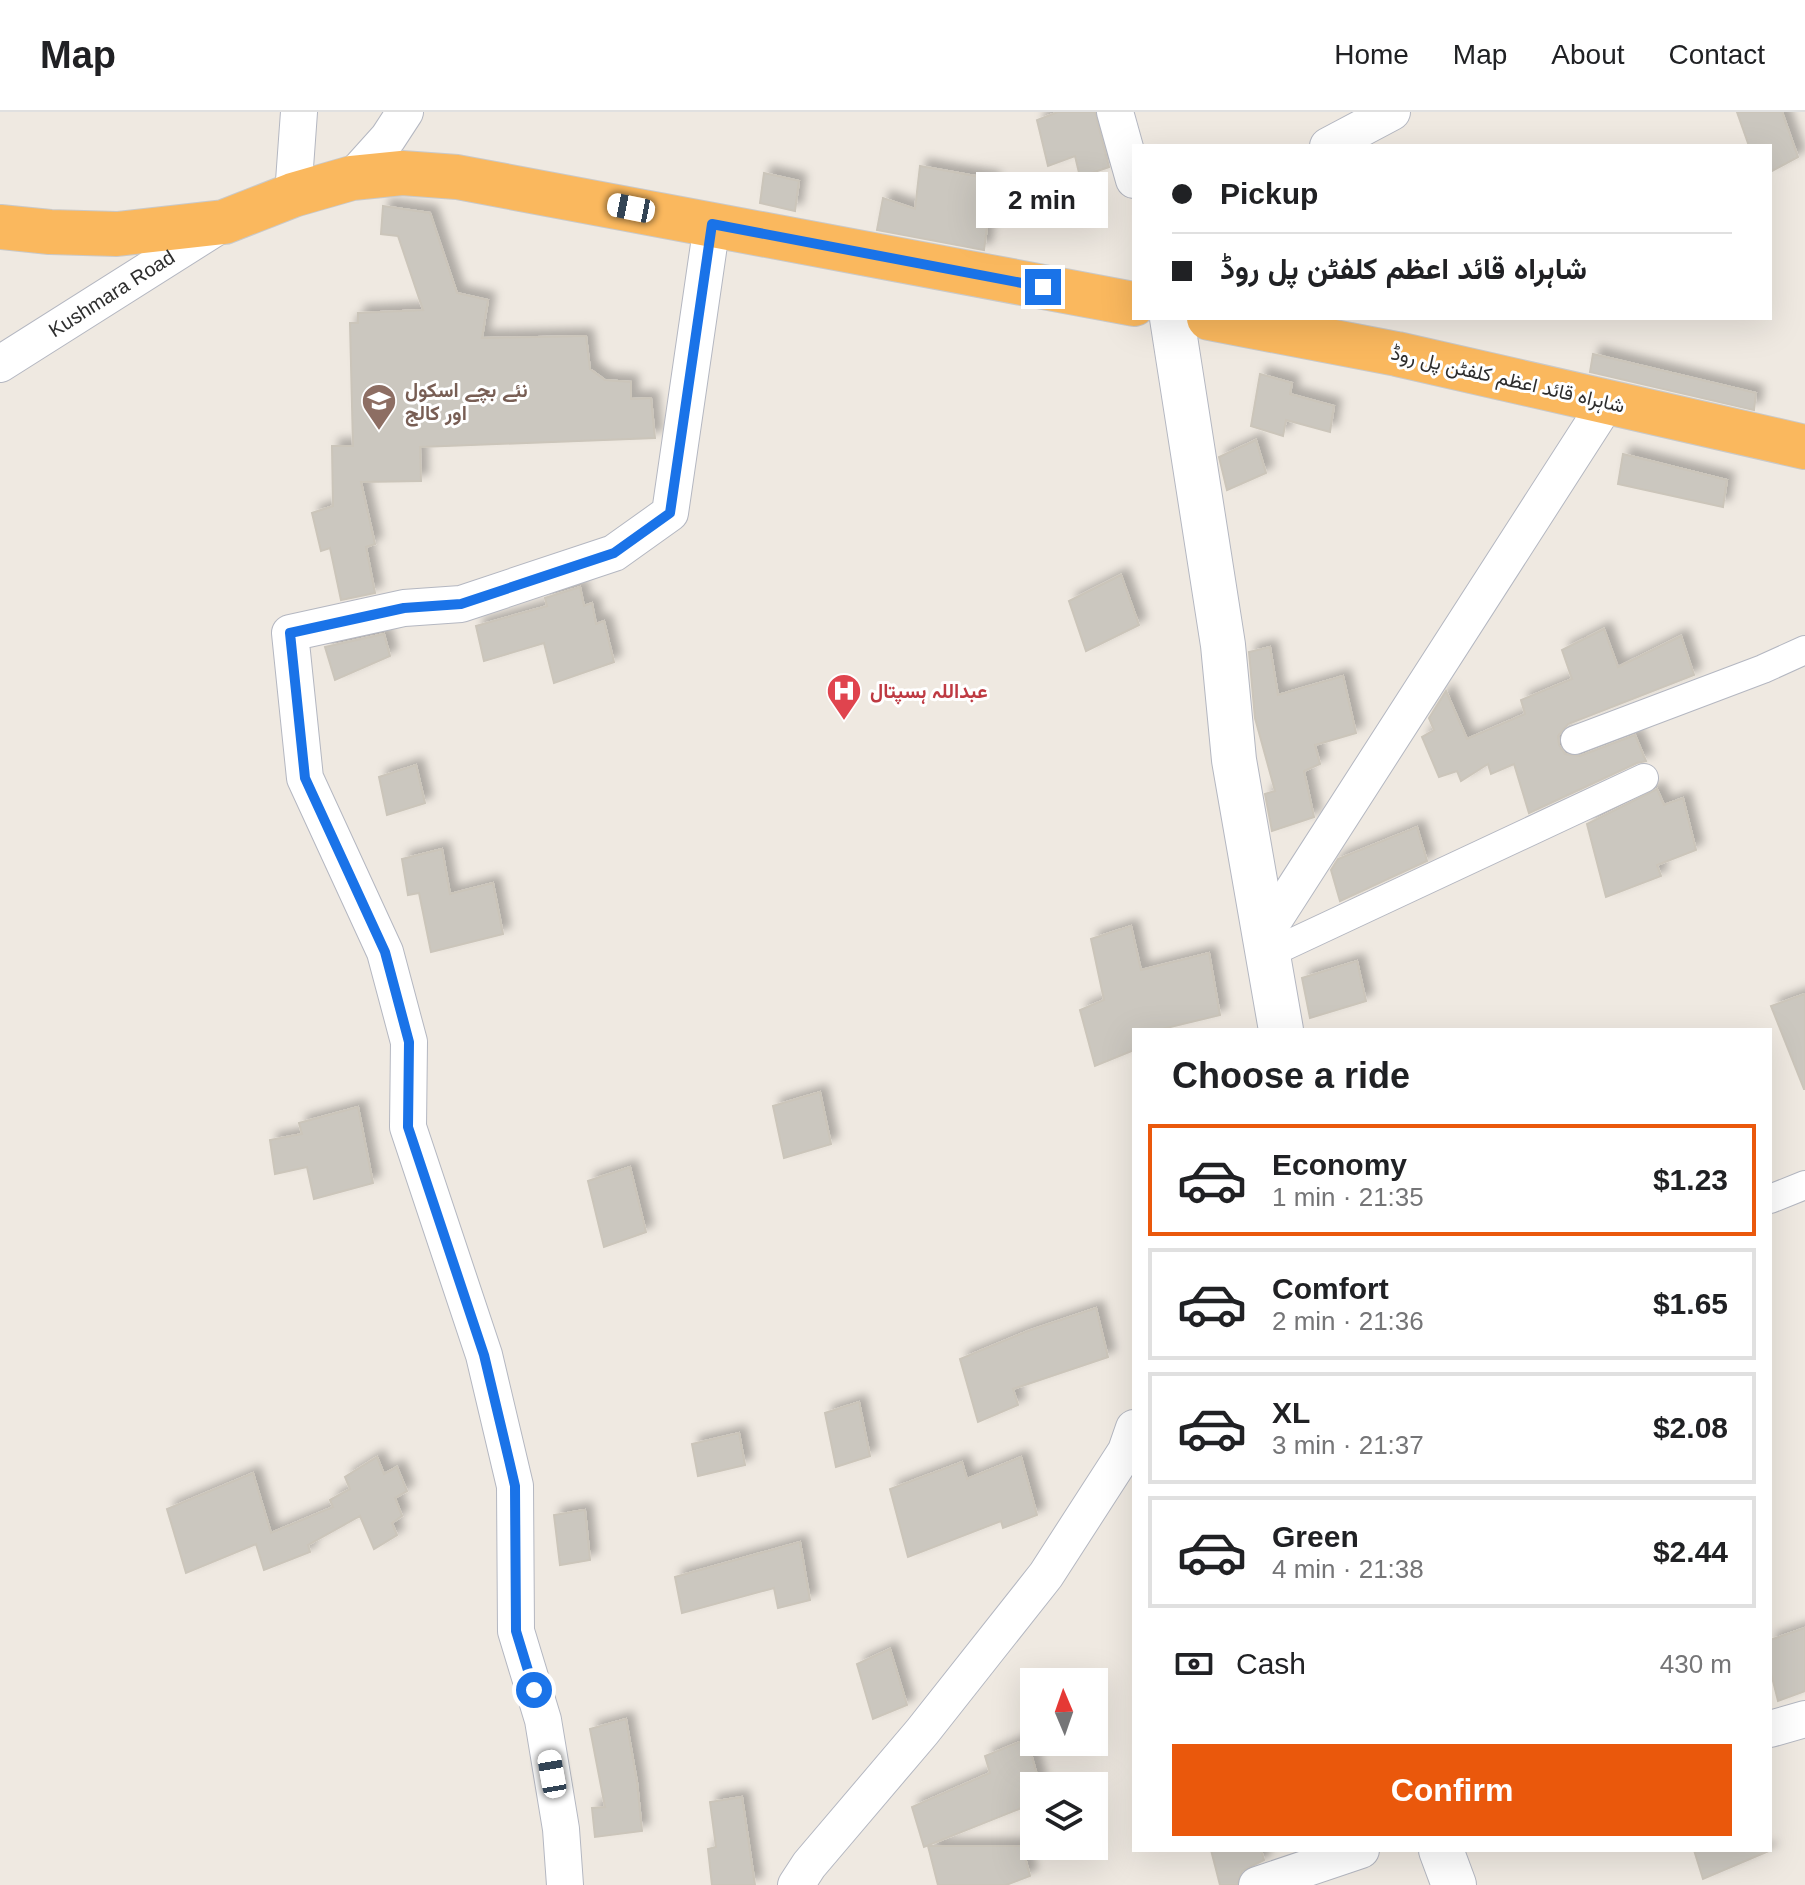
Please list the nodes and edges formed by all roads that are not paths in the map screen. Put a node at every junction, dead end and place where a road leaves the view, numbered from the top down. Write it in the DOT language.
graph roads {
  1 [pos="299,112"];
  2 [pos="405,112"];
  3 [pos="1115,112"];
  4 [pos="1392,112"];
  5 [pos="1332,144"];
  6 [pos="1132,173"];
  7 [pos="352,178"];
  8 [pos="293,195"];
  9 [pos="224,222"];
  10 [pos="712,224"];
  11 [pos="0,227"];
  12 [pos="1132,304"];
  13 [pos="1172,320"];
  14 [pos="1219,320"];
  15 [pos="0,364"];
  16 [pos="1607,402"];
  17 [pos="1805,447"];
  18 [pos="1805,650"];
  19 [pos="1575,740"];
  20 [pos="1644,778"];
  21 [pos="1266,944"];
  22 [pos="1279,1027"];
  23 [pos="1805,1185"];
  24 [pos="1772,1198"];
  25 [pos="1132,1434"];
  26 [pos="1805,1719"];
  27 [pos="1772,1728"];
  28 [pos="1355,1852"];
  29 [pos="1442,1852"];
  30 [pos="565,1885"];
  31 [pos="796,1885"];
  32 [pos="1257,1885"];
  33 [pos="1454,1885"];
  1 -- 8 [label="street"];
  2 -- 7 [label="street"];
  3 -- 6 [label="street"];
  4 -- 5 [label="street"];
  7 -- 8 [label="highway"];
  7 -- 10 [label="highway"];
  8 -- 9 [label="highway"];
  9 -- 11 [label="highway"];
  9 -- 15 [label="street, Kushmara Road"];
  10 -- 12 [label="highway"];
  10 -- 30 [label="street"];
  13 -- 21 [label="street"];
  14 -- 16 [label="highway, شاہراہ قائد اعظم کلفٹن پل روڈ"];
  16 -- 17 [label="highway, شاہراہ قائد اعظم کلفٹن پل روڈ"];
  16 -- 21 [label="street"];
  18 -- 19 [label="street"];
  20 -- 21 [label="street"];
  21 -- 22 [label="street"];
  23 -- 24 [label="street"];
  25 -- 31 [label="street"];
  26 -- 27 [label="street"];
  28 -- 32 [label="street"];
  29 -- 33 [label="street"];
}
